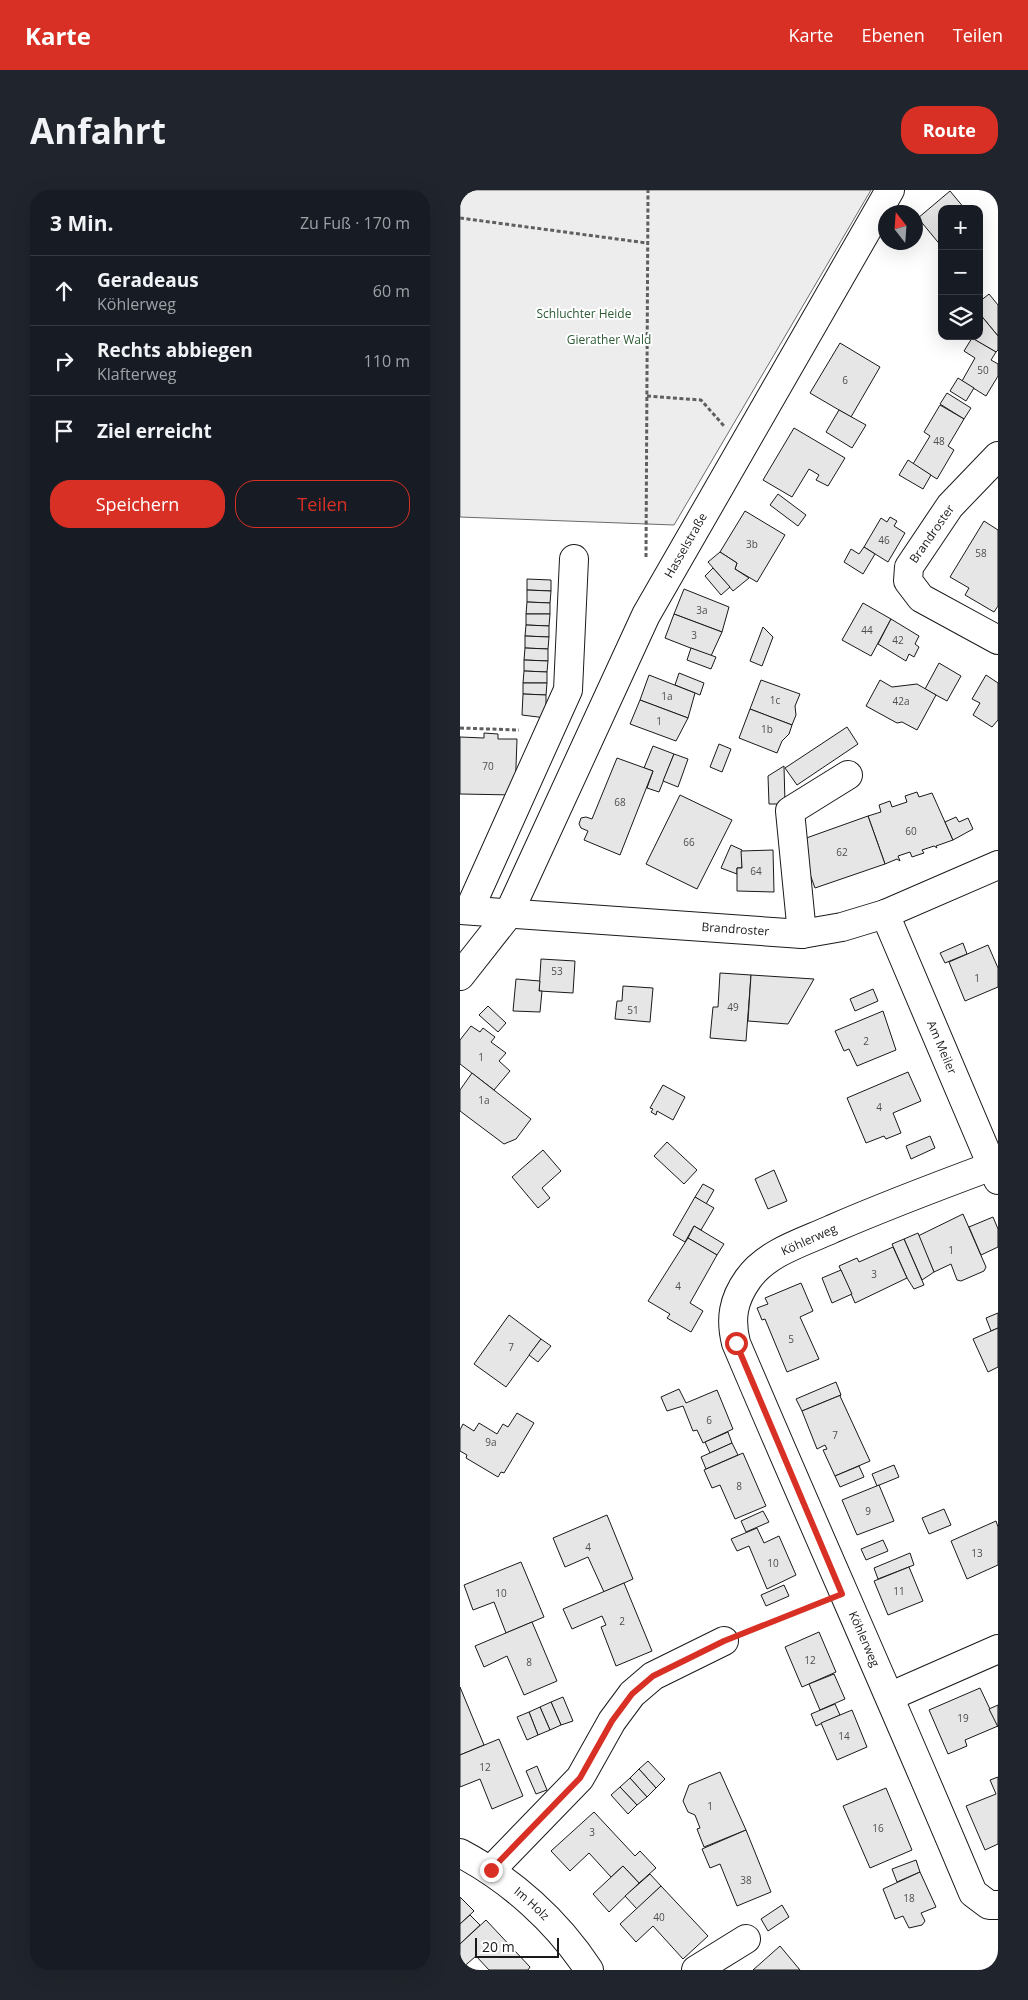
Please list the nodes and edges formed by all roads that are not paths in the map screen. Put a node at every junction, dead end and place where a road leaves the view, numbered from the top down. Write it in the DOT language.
graph roads {
  1 [pos="890,190"];
  2 [pos="998,456"];
  3 [pos="574,559"];
  4 [pos="998,640"];
  5 [pos="848,775"];
  6 [pos="998,865"];
  7 [pos="464,910"];
  8 [pos="508,914"];
  9 [pos="885,914"];
  10 [pos="802,934"];
  11 [pos="460,976"];
  12 [pos="995,1173"];
  13 [pos="724,1641"];
  14 [pos="998,1649"];
  15 [pos="891,1696"];
  16 [pos="460,1853"];
  17 [pos="491,1870"];
  18 [pos="998,1905"];
  19 [pos="746,1939"];
  20 [pos="589,1970"];
  21 [pos="696,1970"];
  1 -- 8 [label="street, Hasselstraße"];
  2 -- 4 [label="street, Brandroster"];
  3 -- 7 [label="street"];
  5 -- 10 [label="street"];
  6 -- 9 [label="street, Brandroster"];
  7 -- 8 [label="street, Brandroster"];
  8 -- 10 [label="street, Brandroster"];
  8 -- 11 [label="street, Hasselstraße"];
  9 -- 10 [label="street, Brandroster"];
  9 -- 12 [label="street, Am Meiler"];
  12 -- 15 [label="street, Köhlerweg"];
  13 -- 17 [label="street"];
  14 -- 15 [label="street"];
  15 -- 18 [label="street, Köhlerweg"];
  16 -- 17 [label="street, Im Holz"];
  17 -- 20 [label="street, Im Holz"];
  19 -- 21 [label="street"];
}
